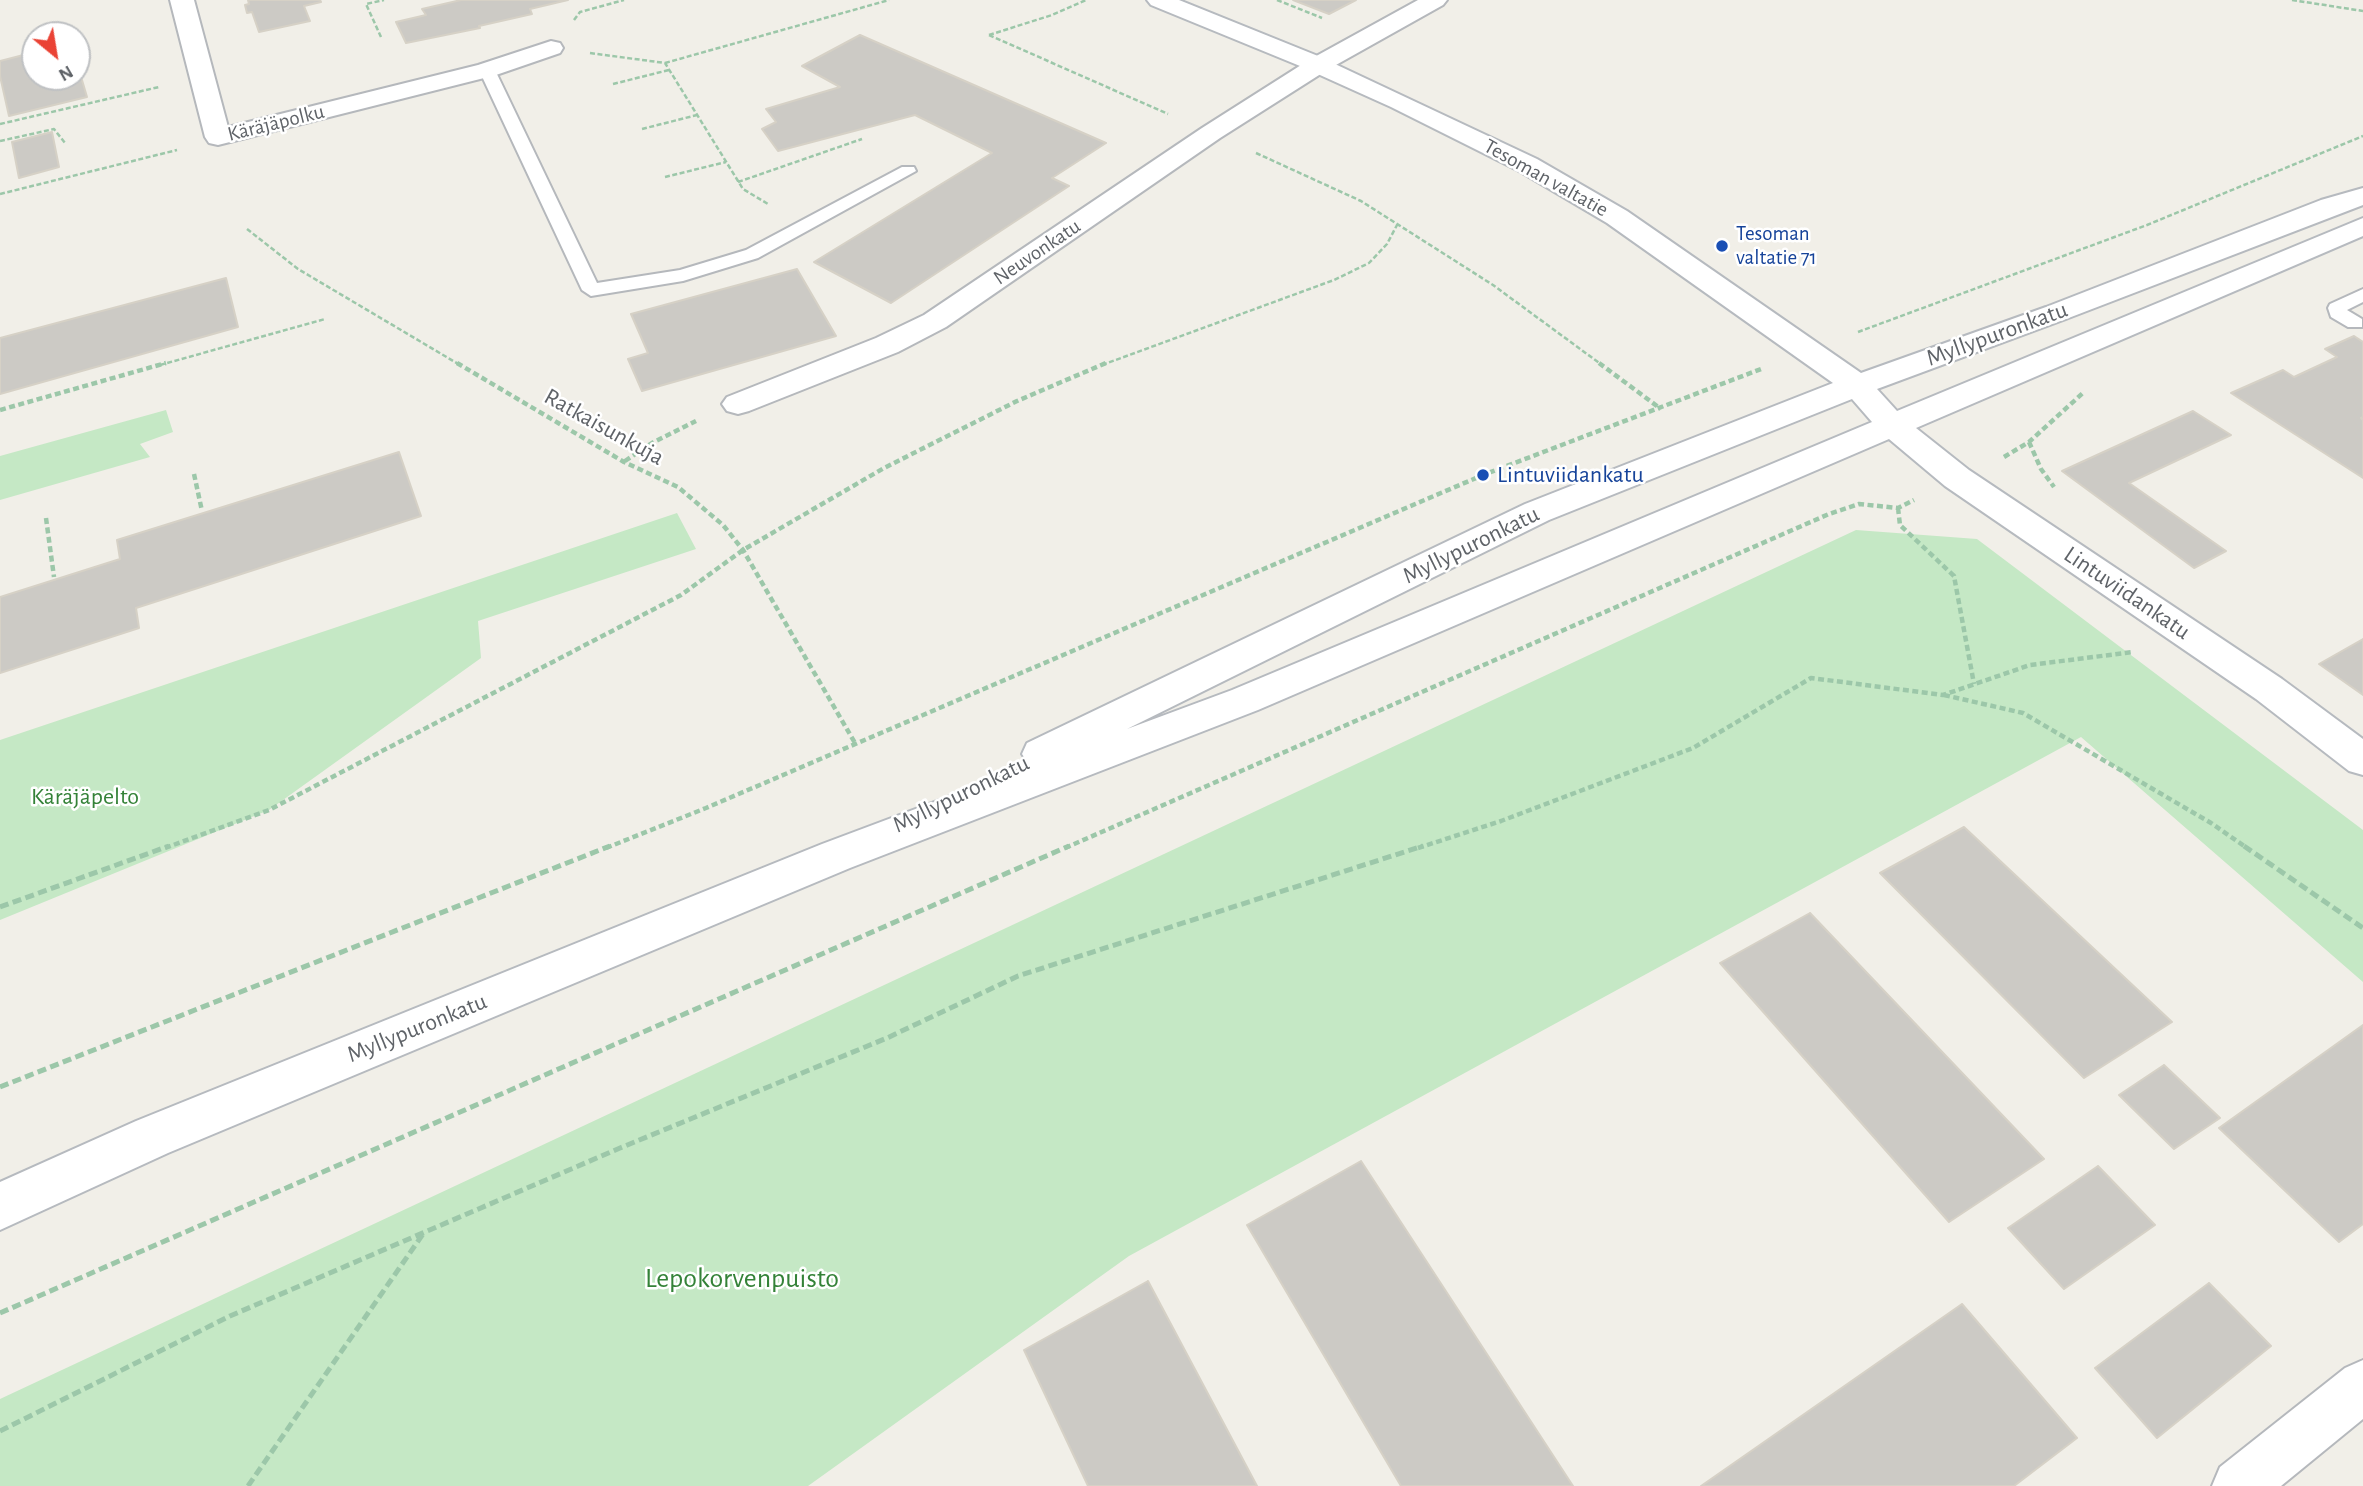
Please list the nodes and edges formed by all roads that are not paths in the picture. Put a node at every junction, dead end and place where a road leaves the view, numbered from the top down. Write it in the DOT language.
graph roads {
  1 [pos="183,0"];
  2 [pos="1159,0"];
  3 [pos="1435,0"];
  4 [pos="551,48"];
  5 [pos="1318,65"];
  6 [pos="487,71"];
  7 [pos="908,171"];
  8 [pos="2363,197"];
  9 [pos="2363,226"];
  10 [pos="2363,295"];
  11 [pos="2355,323"];
  12 [pos="1857,385"];
  13 [pos="738,404"];
  14 [pos="1892,425"];
  15 [pos="2363,760"];
  16 [pos="836,856"];
  17 [pos="0,1206"];
  18 [pos="2363,1386"];
  19 [pos="2239,1486"];
  1 -- 6 [label="main road, Käräjäpolku"];
  2 -- 5 [label="main road, Tesoman valtatie"];
  3 -- 5 [label="main road, Neuvonkatu"];
  4 -- 6 [label="main road, Käräjäpolku"];
  5 -- 12 [label="main road, Tesoman valtatie"];
  5 -- 13 [label="main road, Neuvonkatu"];
  6 -- 7 [label="lane"];
  8 -- 12 [label="main road, Myllypuronkatu"];
  9 -- 14 [label="main road, Myllypuronkatu"];
  10 -- 11 [label="lane"];
  12 -- 14 [label="main road, Tesoman valtatie"];
  12 -- 16 [label="main road, Myllypuronkatu"];
  14 -- 15 [label="main road, Lintuviidankatu"];
  14 -- 16 [label="main road, Myllypuronkatu"];
  16 -- 17 [label="main road, Myllypuronkatu"];
  18 -- 19 [label="main road"];
}
